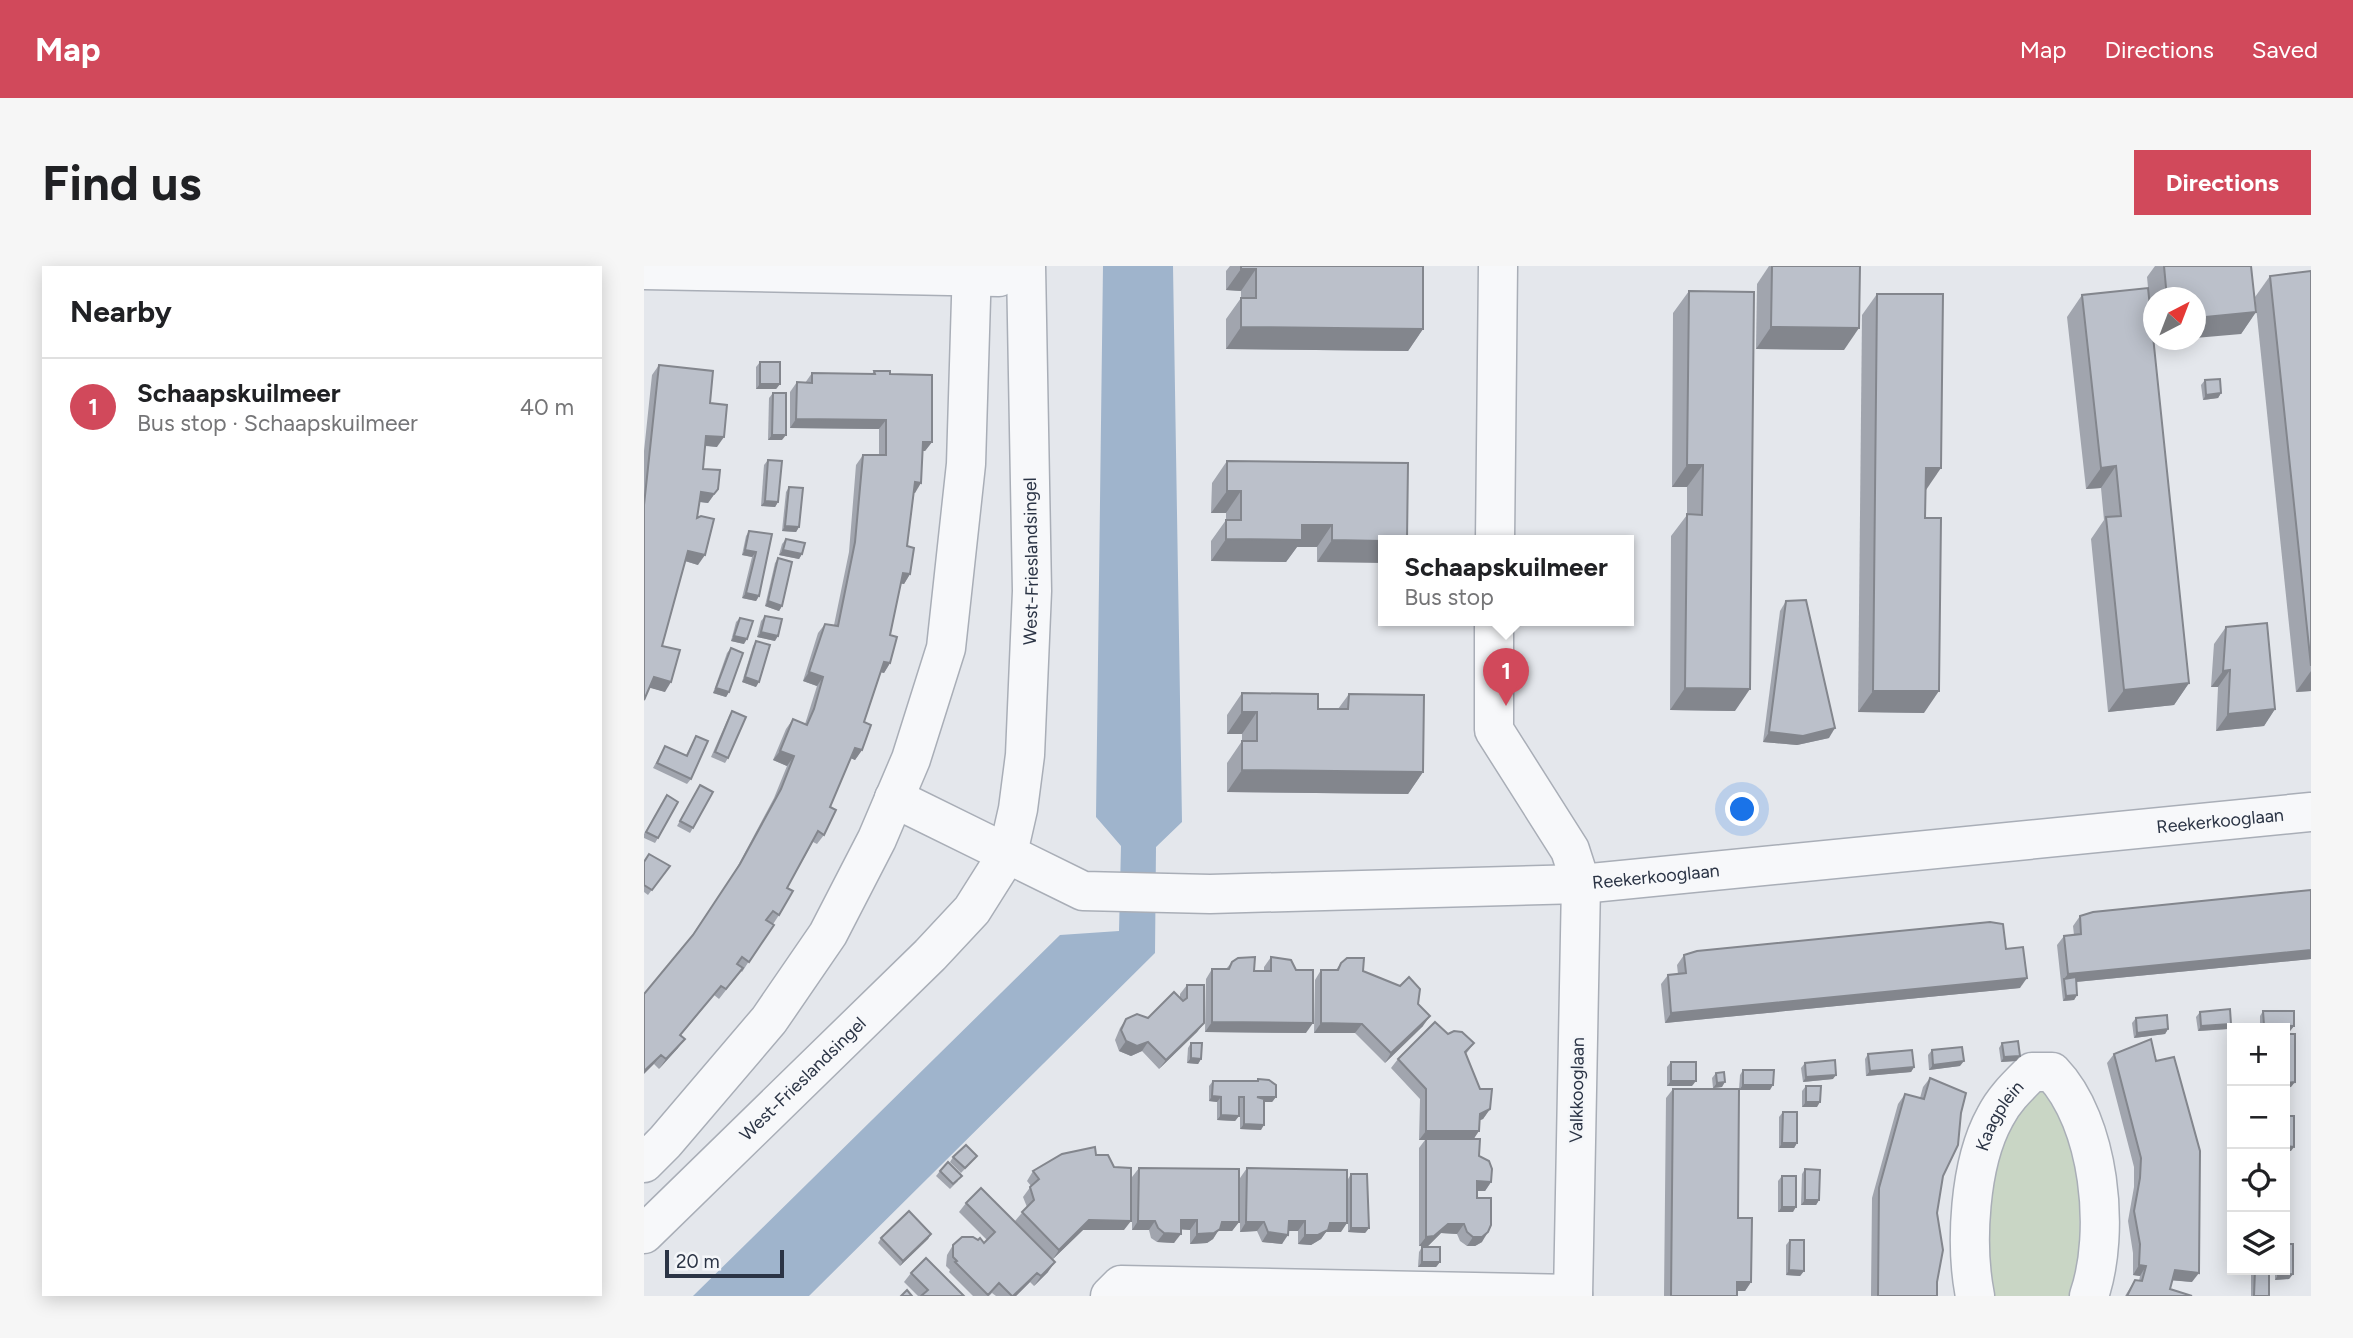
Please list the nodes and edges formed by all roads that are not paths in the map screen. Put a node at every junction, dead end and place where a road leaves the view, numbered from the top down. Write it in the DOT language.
graph roads {
  1 [pos="1497,266"];
  2 [pos="644,270"];
  3 [pos="1026,271"];
  4 [pos="972,272"];
  5 [pos="1496,535"];
  6 [pos="1494,626"];
  7 [pos="894,798"];
  8 [pos="2311,812"];
  9 [pos="1008,853"];
  10 [pos="1581,884"];
  11 [pos="644,1163"];
  12 [pos="644,1234"];
  13 [pos="1573,1295"];
  14 [pos="1110,1296"];
  15 [pos="1975,1296"];
  16 [pos="2088,1296"];
  1 -- 5 [label="street"];
  2 -- 4 [label="street"];
  3 -- 4 [label="street"];
  3 -- 9 [label="street, West-Frieslandsingel"];
  4 -- 7 [label="street"];
  6 -- 10 [label="street, Valkkooglaan"];
  7 -- 9 [label="street"];
  7 -- 11 [label="street"];
  8 -- 10 [label="street, Reekerkooglaan"];
  9 -- 10 [label="street, Reekerkooglaan"];
  9 -- 12 [label="street, West-Frieslandsingel"];
  10 -- 13 [label="street, Valkkooglaan"];
  13 -- 14 [label="street"];
  15 -- 16 [label="street, Kaagplein"];
}
